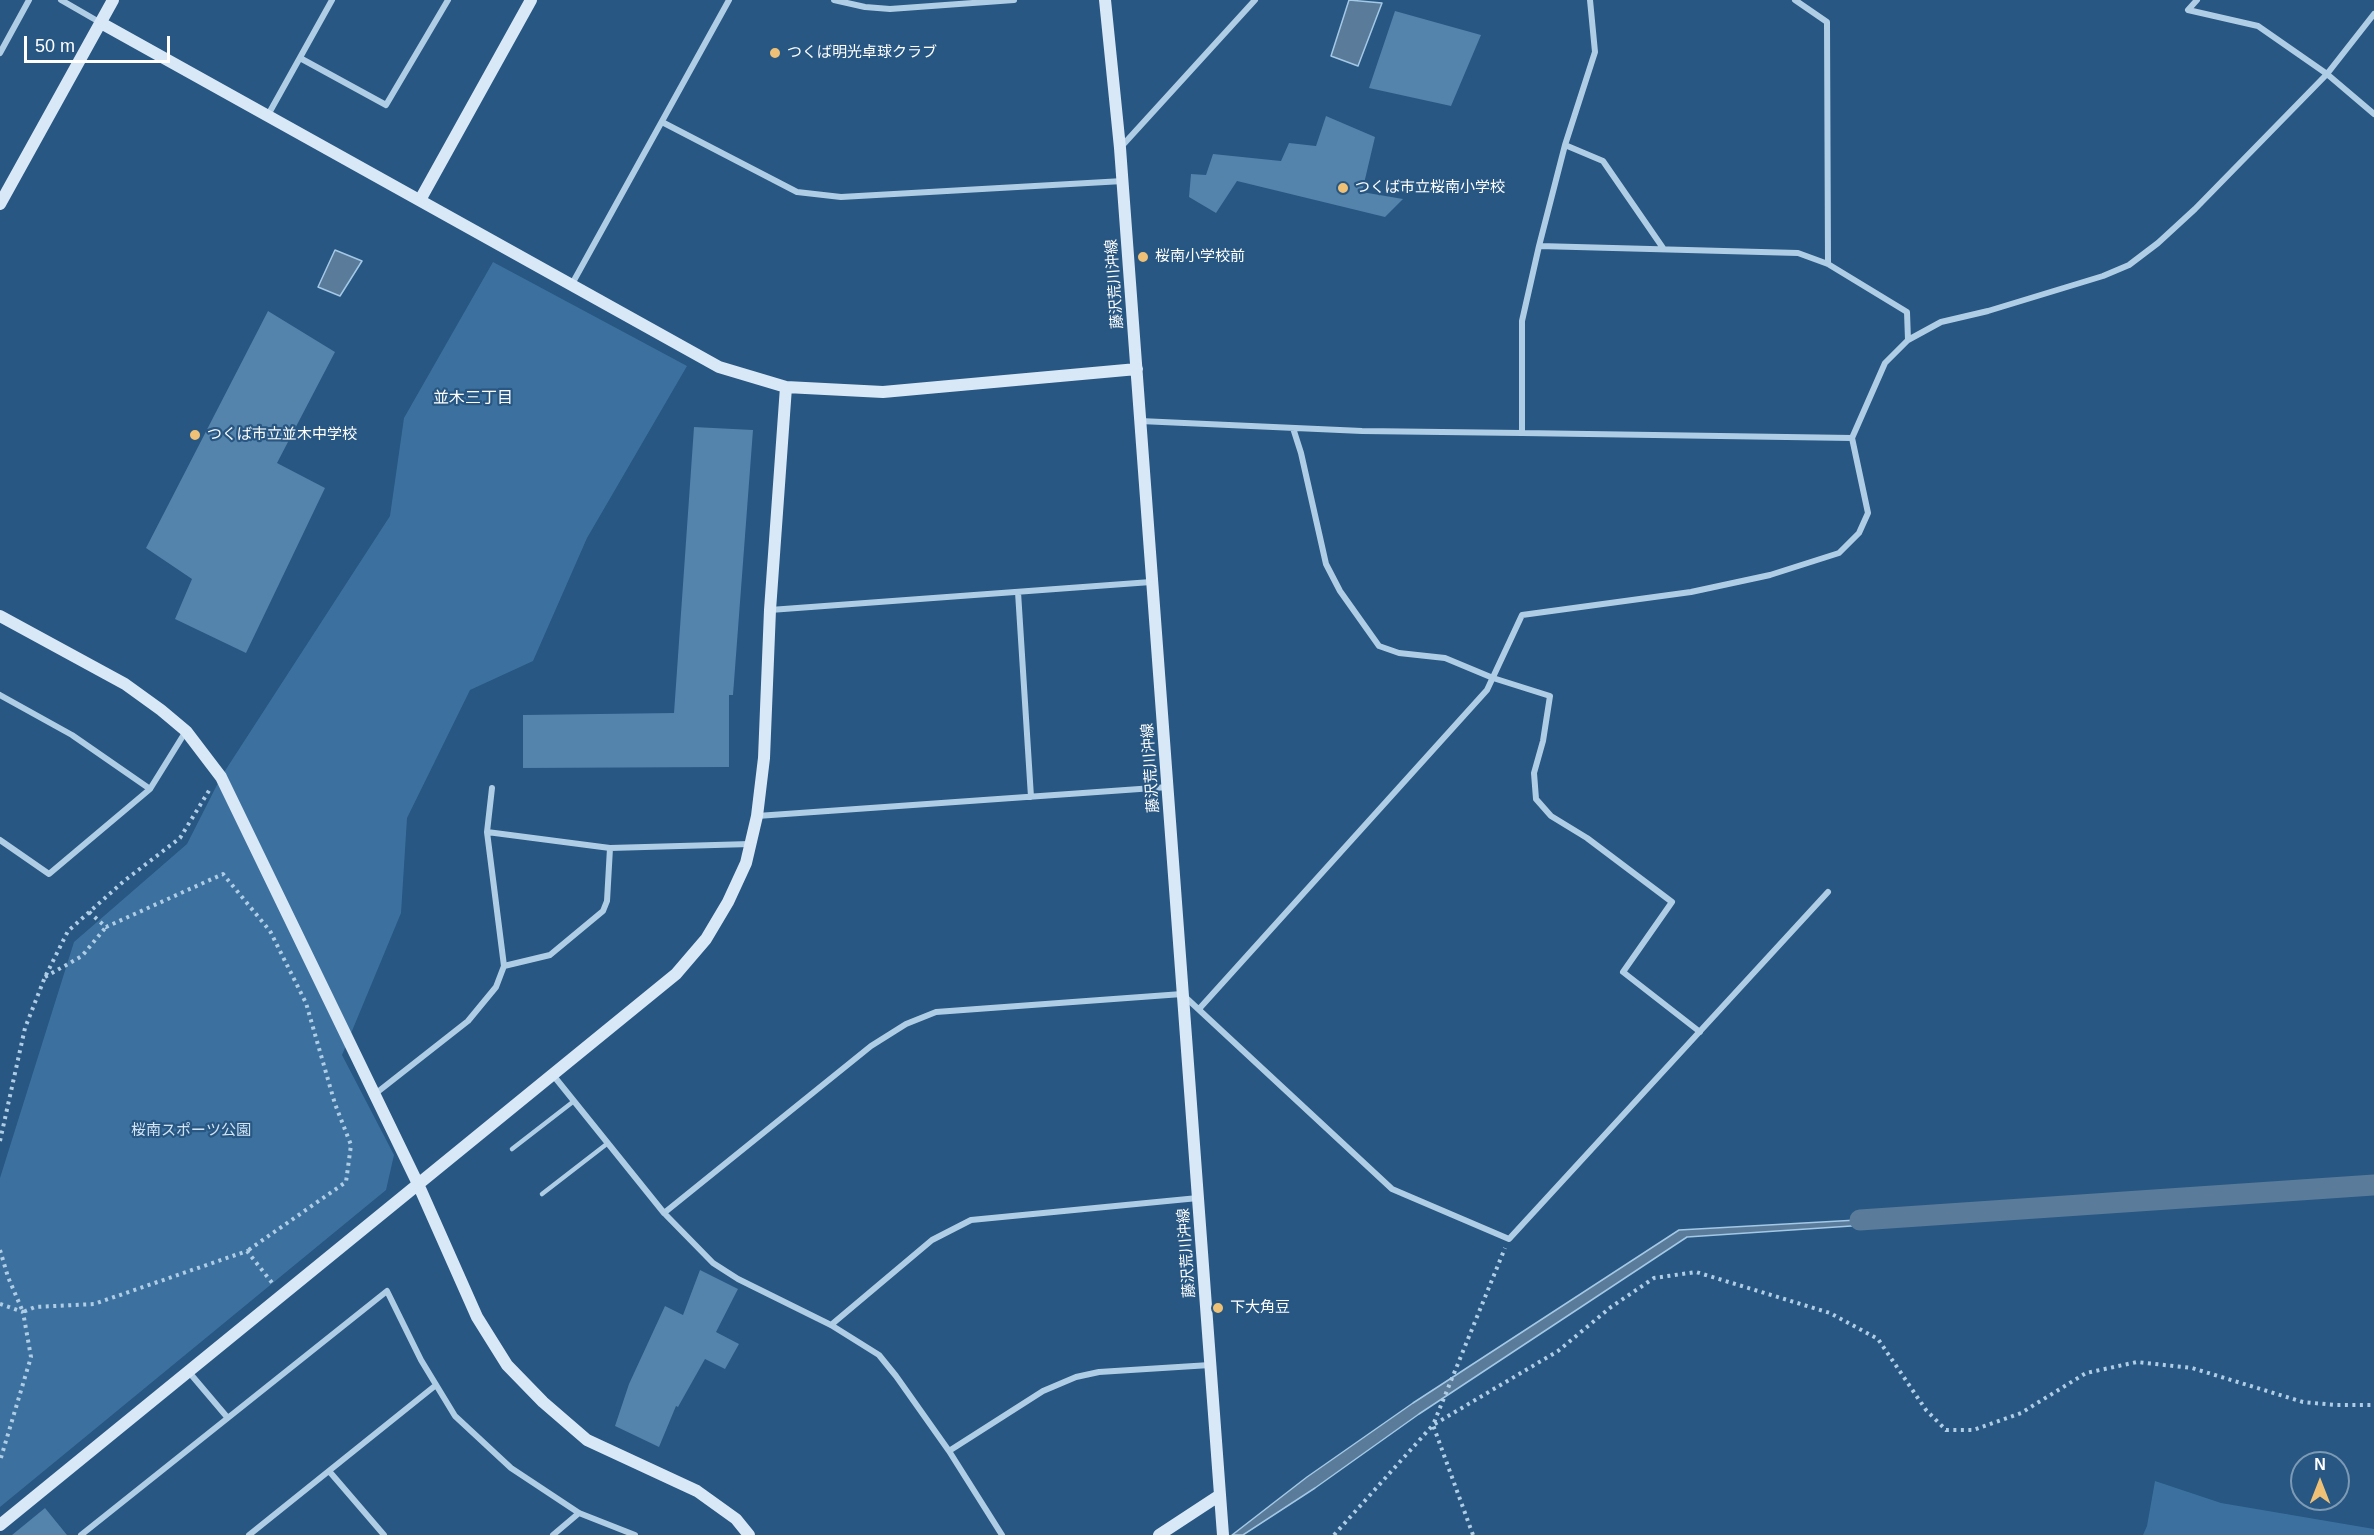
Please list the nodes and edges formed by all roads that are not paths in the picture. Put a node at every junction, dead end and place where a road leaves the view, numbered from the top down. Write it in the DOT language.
graph roads {
  1 [pos="29,0"];
  2 [pos="61,0"];
  3 [pos="113,0"];
  4 [pos="332,0"];
  5 [pos="448,0"];
  6 [pos="531,0"];
  7 [pos="729,0"];
  8 [pos="834,0"];
  9 [pos="1014,0"];
  10 [pos="1105,0"];
  11 [pos="1256,0"];
  12 [pos="1590,0"];
  13 [pos="1795,0"];
  14 [pos="2197,0"];
  15 [pos="2374,14"];
  16 [pos="101,23"];
  17 [pos="0,53"];
  18 [pos="300,58"];
  19 [pos="2327,74"];
  20 [pos="2374,114"];
  21 [pos="268,116"];
  22 [pos="662,122"];
  23 [pos="1565,145"];
  24 [pos="1120,148"];
  25 [pos="1123,181"];
  26 [pos="420,200"];
  27 [pos="0,204"];
  28 [pos="1539,246"];
  29 [pos="1663,248"];
  30 [pos="1828,264"];
  31 [pos="572,284"];
  32 [pos="1908,340"];
  33 [pos="1137,369"];
  34 [pos="786,387"];
  35 [pos="1140,421"];
  36 [pos="1293,428"];
  37 [pos="1522,433"];
  38 [pos="1852,438"];
  39 [pos="1151,582"];
  40 [pos="1018,592"];
  41 [pos="770,610"];
  42 [pos="0,616"];
  43 [pos="1493,678"];
  44 [pos="0,695"];
  45 [pos="186,731"];
  46 [pos="1168,787"];
  47 [pos="150,789"];
  48 [pos="492,789"];
  49 [pos="1031,797"];
  50 [pos="757,816"];
  51 [pos="487,832"];
  52 [pos="0,840"];
  53 [pos="750,844"];
  54 [pos="610,848"];
  55 [pos="1828,892"];
  56 [pos="504,966"];
  57 [pos="1182,994"];
  58 [pos="1199,1009"];
  59 [pos="1700,1032"];
  60 [pos="553,1075"];
  61 [pos="375,1094"];
  62 [pos="574,1101"];
  63 [pos="608,1143"];
  64 [pos="512,1149"];
  65 [pos="418,1184"];
  66 [pos="542,1194"];
  67 [pos="1198,1198"];
  68 [pos="664,1213"];
  69 [pos="831,1324"];
  70 [pos="1210,1365"];
  71 [pos="188,1371"];
  72 [pos="436,1385"];
  73 [pos="227,1418"];
  74 [pos="949,1451"];
  75 [pos="329,1471"];
  76 [pos="1220,1495"];
  77 [pos="579,1513"];
  78 [pos="0,1525"];
  79 [pos="81,1535"];
  80 [pos="249,1535"];
  81 [pos="384,1535"];
  82 [pos="553,1535"];
  83 [pos="635,1535"];
  84 [pos="749,1535"];
  85 [pos="1002,1535"];
  86 [pos="1159,1535"];
  87 [pos="1223,1535"];
  1 -- 17 [label="street"];
  2 -- 16 [label="street"];
  3 -- 16 [label="street"];
  4 -- 18 [label="street"];
  5 -- 18 [label="street"];
  6 -- 26 [label="street"];
  7 -- 22 [label="street"];
  8 -- 9 [label="street"];
  10 -- 24 [label="street, 藤沢荒川沖線"];
  11 -- 24 [label="street"];
  12 -- 23 [label="street"];
  13 -- 30 [label="street"];
  14 -- 19 [label="street"];
  15 -- 19 [label="street"];
  16 -- 21 [label="street"];
  16 -- 27 [label="street"];
  18 -- 21 [label="street"];
  19 -- 20 [label="street"];
  19 -- 32 [label="street"];
  21 -- 26 [label="street"];
  22 -- 25 [label="street"];
  22 -- 31 [label="street"];
  23 -- 28 [label="street"];
  23 -- 29 [label="street"];
  24 -- 25 [label="street, 藤沢荒川沖線"];
  25 -- 33 [label="street, 藤沢荒川沖線"];
  26 -- 31 [label="street"];
  28 -- 29 [label="street"];
  28 -- 37 [label="street"];
  29 -- 30 [label="street"];
  30 -- 32 [label="street"];
  31 -- 34 [label="street"];
  32 -- 38 [label="street"];
  33 -- 34 [label="street"];
  33 -- 35 [label="street, 藤沢荒川沖線"];
  34 -- 41 [label="street"];
  35 -- 36 [label="street"];
  35 -- 39 [label="street, 藤沢荒川沖線"];
  36 -- 37 [label="street"];
  36 -- 43 [label="street"];
  37 -- 38 [label="street"];
  38 -- 43 [label="street"];
  39 -- 40 [label="street"];
  39 -- 46 [label="street, 藤沢荒川沖線"];
  40 -- 41 [label="street"];
  40 -- 49 [label="street"];
  41 -- 50 [label="street"];
  42 -- 45 [label="street"];
  43 -- 58 [label="street"];
  43 -- 59 [label="street"];
  44 -- 47 [label="street"];
  45 -- 47 [label="street"];
  45 -- 61 [label="street"];
  46 -- 49 [label="street"];
  46 -- 57 [label="street, 藤沢荒川沖線"];
  47 -- 52 [label="street"];
  48 -- 51 [label="street"];
  49 -- 50 [label="street"];
  50 -- 53 [label="street"];
  51 -- 54 [label="street"];
  51 -- 56 [label="street"];
  53 -- 54 [label="street"];
  53 -- 60 [label="street"];
  54 -- 56 [label="street"];
  55 -- 59 [label="street"];
  56 -- 61 [label="street"];
  57 -- 58 [label="street"];
  57 -- 67 [label="street, 藤沢荒川沖線"];
  57 -- 68 [label="street"];
  58 -- 59 [label="street"];
  60 -- 62 [label="street"];
  60 -- 65 [label="street"];
  61 -- 65 [label="street"];
  62 -- 63 [label="street"];
  62 -- 64 [label="lane"];
  63 -- 66 [label="lane"];
  63 -- 68 [label="street"];
  65 -- 71 [label="street"];
  65 -- 84 [label="street"];
  67 -- 69 [label="street"];
  67 -- 70 [label="street, 藤沢荒川沖線"];
  68 -- 69 [label="street"];
  69 -- 74 [label="street"];
  70 -- 74 [label="street"];
  70 -- 76 [label="street, 藤沢荒川沖線"];
  71 -- 73 [label="street"];
  71 -- 78 [label="street"];
  72 -- 73 [label="street"];
  72 -- 75 [label="street"];
  72 -- 77 [label="street"];
  73 -- 79 [label="street"];
  74 -- 85 [label="street"];
  75 -- 80 [label="street"];
  75 -- 81 [label="street"];
  76 -- 86 [label="street"];
  76 -- 87 [label="street, 藤沢荒川沖線"];
  77 -- 82 [label="street"];
  77 -- 83 [label="street"];
}
